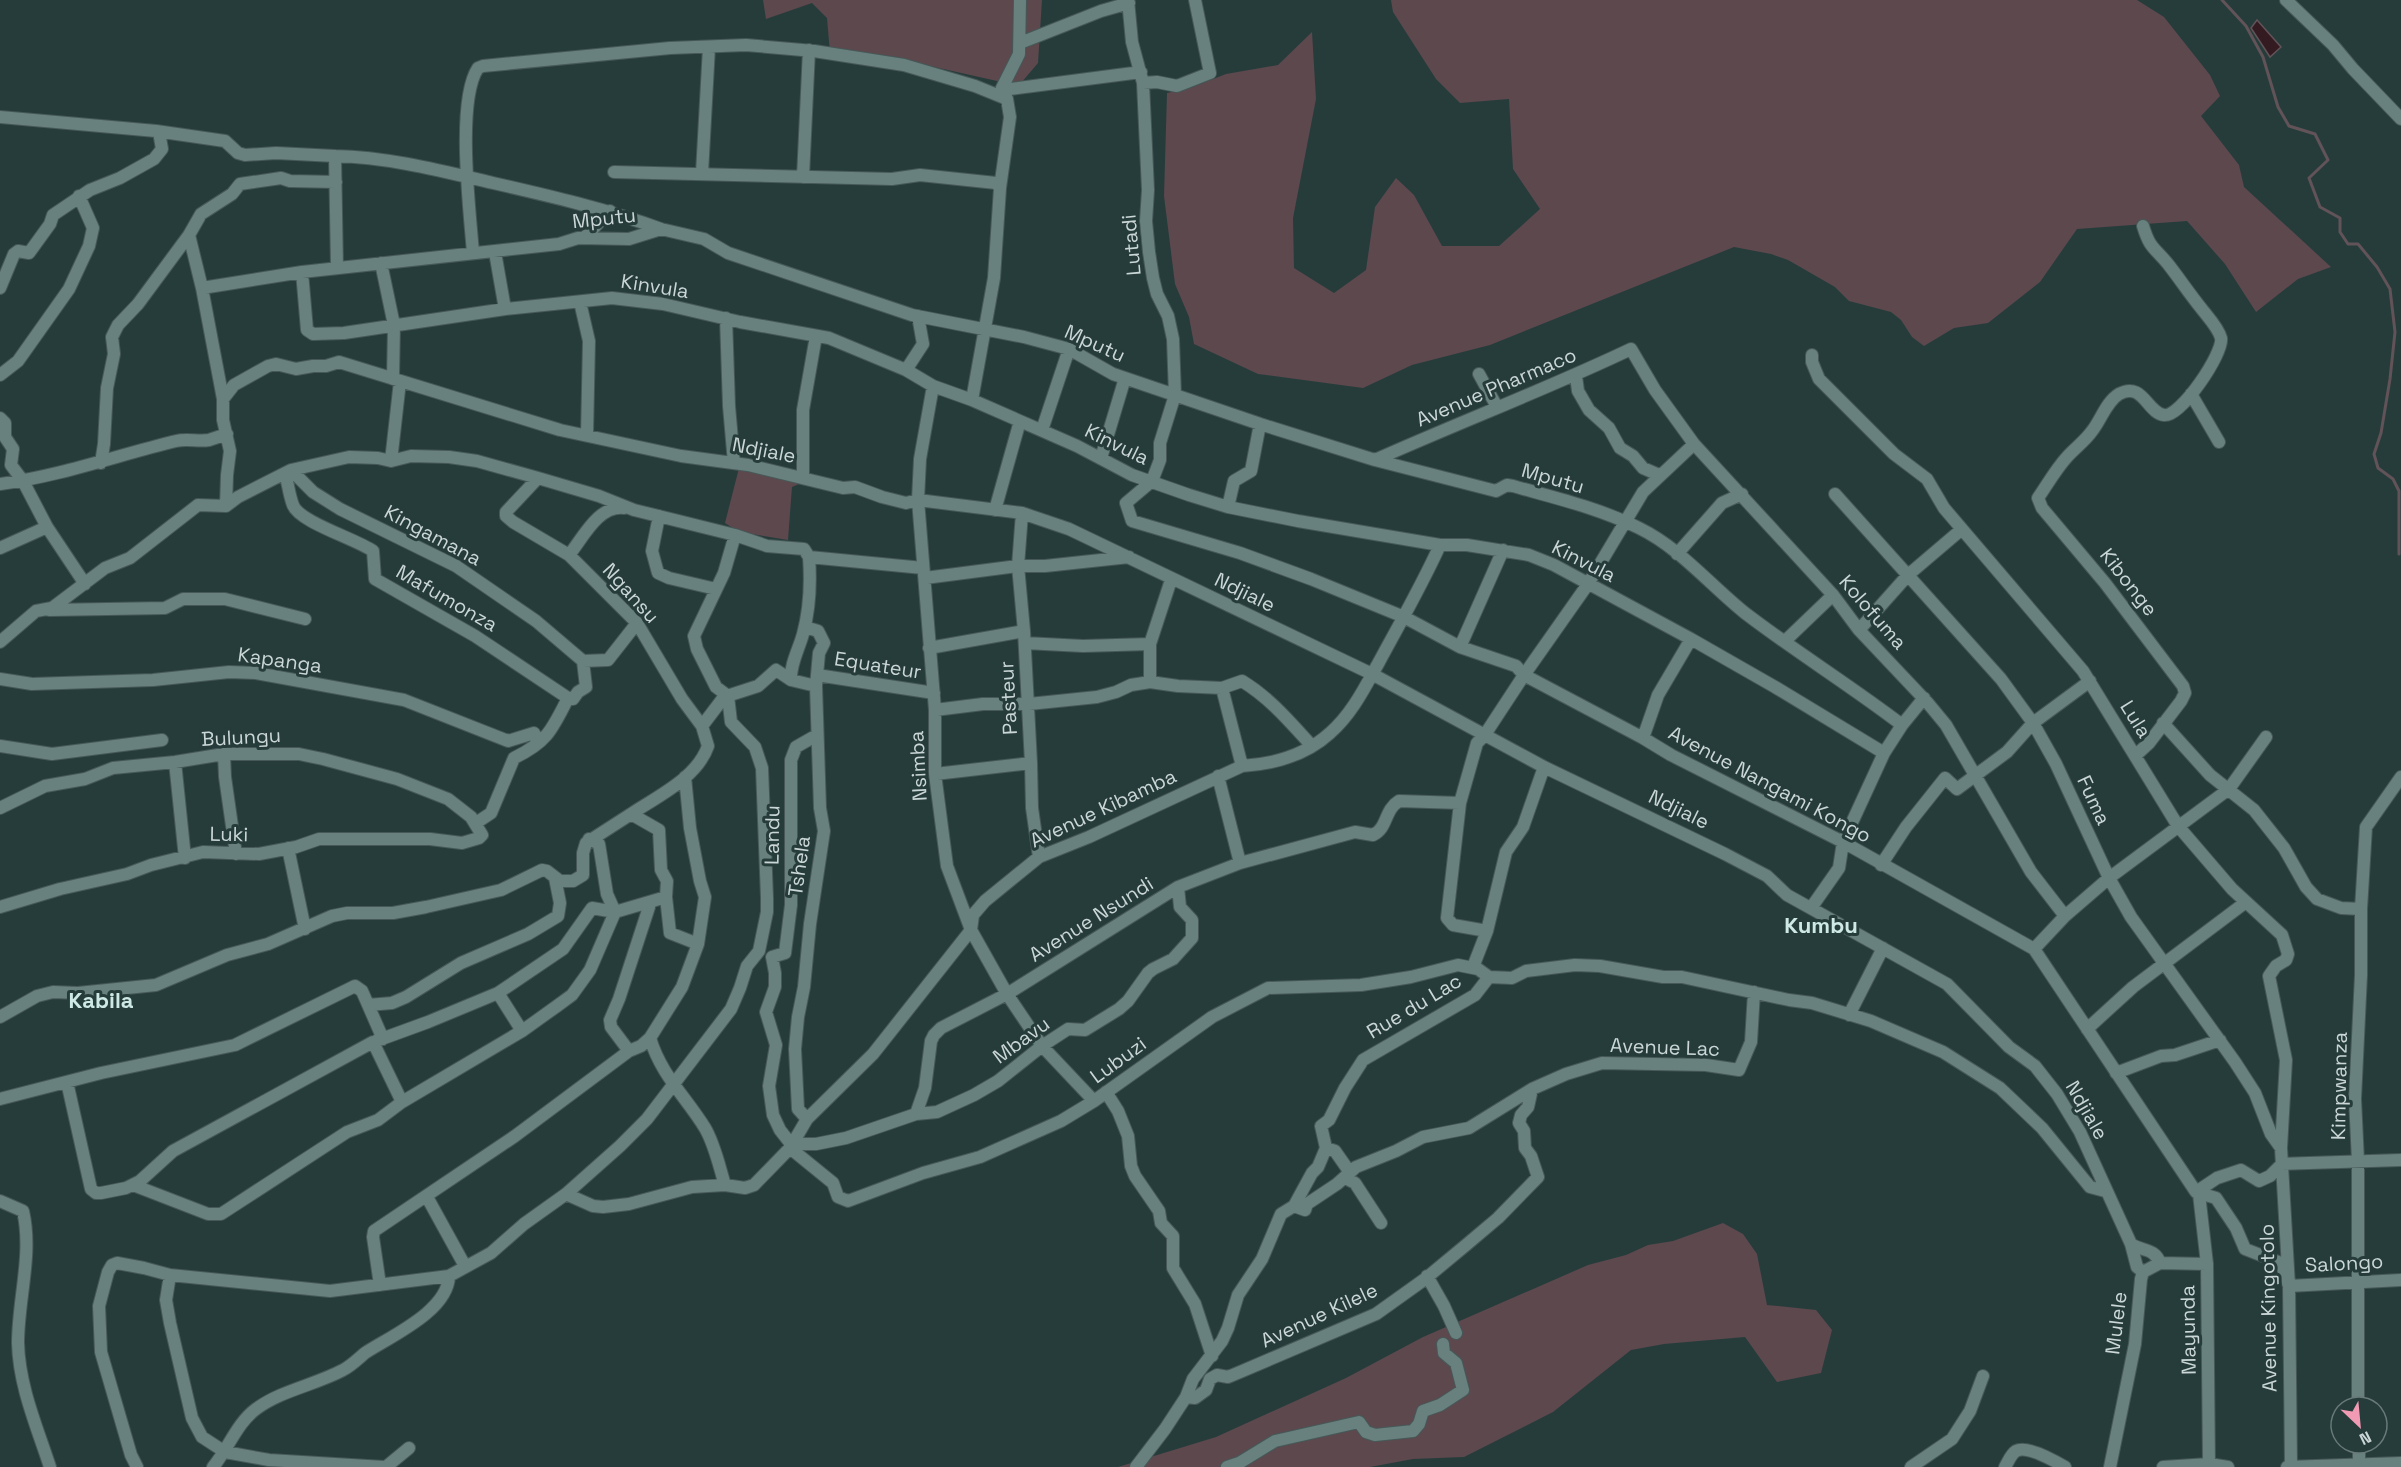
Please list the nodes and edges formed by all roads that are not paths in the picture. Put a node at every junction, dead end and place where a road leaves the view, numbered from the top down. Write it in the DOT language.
graph roads {
  1 [pos="1020,0"];
  2 [pos="1196,0"];
  3 [pos="2286,0"];
  4 [pos="1129,2"];
  5 [pos="1020,43"];
  6 [pos="709,47"];
  7 [pos="808,50"];
  8 [pos="1142,78"];
  9 [pos="1005,94"];
  10 [pos="2401,100"];
  11 [pos="0,117"];
  12 [pos="2400,118"];
  13 [pos="159,132"];
  14 [pos="335,156"];
  15 [pos="614,172"];
  16 [pos="702,174"];
  17 [pos="467,177"];
  18 [pos="804,177"];
  19 [pos="336,182"];
  20 [pos="1000,188"];
  21 [pos="79,196"];
  22 [pos="610,211"];
  23 [pos="2143,226"];
  24 [pos="661,229"];
  25 [pos="189,236"];
  26 [pos="585,237"];
  27 [pos="495,252"];
  28 [pos="473,253"];
  29 [pos="381,263"];
  30 [pos="337,268"];
  31 [pos="302,272"];
  32 [pos="0,288"];
  33 [pos="202,288"];
  34 [pos="580,302"];
  35 [pos="506,309"];
  36 [pos="918,316"];
  37 [pos="726,318"];
  38 [pos="394,325"];
  39 [pos="983,330"];
  40 [pos="816,336"];
  41 [pos="1069,349"];
  42 [pos="1631,349"];
  43 [pos="1812,355"];
  44 [pos="906,370"];
  45 [pos="1479,374"];
  46 [pos="0,375"];
  47 [pos="1576,376"];
  48 [pos="1125,378"];
  49 [pos="396,380"];
  50 [pos="933,386"];
  51 [pos="2191,394"];
  52 [pos="1175,395"];
  53 [pos="223,399"];
  54 [pos="972,400"];
  55 [pos="1497,407"];
  56 [pos="1020,420"];
  57 [pos="2,421"];
  58 [pos="1260,424"];
  59 [pos="1042,430"];
  60 [pos="227,434"];
  61 [pos="587,435"];
  62 [pos="2219,442"];
  63 [pos="1694,444"];
  64 [pos="1101,458"];
  65 [pos="1375,460"];
  66 [pos="391,461"];
  67 [pos="100,463"];
  68 [pos="734,463"];
  69 [pos="288,471"];
  70 [pos="1659,475"];
  71 [pos="538,477"];
  72 [pos="803,477"];
  73 [pos="23,481"];
  74 [pos="1152,482"];
  75 [pos="0,484"];
  76 [pos="1742,494"];
  77 [pos="1835,494"];
  78 [pos="918,500"];
  79 [pos="226,506"];
  80 [pos="1228,507"];
  81 [pos="634,510"];
  82 [pos="995,510"];
  83 [pos="1022,513"];
  84 [pos="658,516"];
  85 [pos="1626,523"];
  86 [pos="47,527"];
  87 [pos="1962,529"];
  88 [pos="735,534"];
  89 [pos="1440,544"];
  90 [pos="0,548"];
  91 [pos="1503,550"];
  92 [pos="1677,554"];
  93 [pos="569,555"];
  94 [pos="809,557"];
  95 [pos="1130,557"];
  96 [pos="1018,566"];
  97 [pos="924,573"];
  98 [pos="1908,575"];
  99 [pos="1171,580"];
  100 [pos="84,584"];
  101 [pos="1588,584"];
  102 [pos="716,589"];
  103 [pos="1833,595"];
  104 [pos="36,611"];
  105 [pos="1404,617"];
  106 [pos="305,619"];
  107 [pos="637,623"];
  108 [pos="805,627"];
  109 [pos="1859,630"];
  110 [pos="1024,637"];
  111 [pos="1691,639"];
  112 [pos="0,641"];
  113 [pos="1785,641"];
  114 [pos="1150,644"];
  115 [pos="1460,647"];
  116 [pos="929,648"];
  117 [pos="583,661"];
  118 [pos="1372,674"];
  119 [pos="1524,675"];
  120 [pos="0,679"];
  121 [pos="791,680"];
  122 [pos="816,681"];
  123 [pos="2090,681"];
  124 [pos="1150,682"];
  125 [pos="1222,688"];
  126 [pos="934,693"];
  127 [pos="728,696"];
  128 [pos="568,698"];
  129 [pos="1924,698"];
  130 [pos="1029,704"];
  131 [pos="935,710"];
  132 [pos="2033,723"];
  133 [pos="2163,723"];
  134 [pos="1902,725"];
  135 [pos="702,726"];
  136 [pos="817,735"];
  137 [pos="1484,736"];
  138 [pos="2266,737"];
  139 [pos="1643,738"];
  140 [pos="162,740"];
  141 [pos="538,742"];
  142 [pos="0,746"];
  143 [pos="1312,746"];
  144 [pos="1884,753"];
  145 [pos="224,754"];
  146 [pos="2136,755"];
  147 [pos="176,762"];
  148 [pos="1031,763"];
  149 [pos="1242,766"];
  150 [pos="1544,767"];
  151 [pos="935,774"];
  152 [pos="1218,776"];
  153 [pos="1977,776"];
  154 [pos="685,777"];
  155 [pos="2401,777"];
  156 [pos="2229,789"];
  157 [pos="1460,803"];
  158 [pos="0,808"];
  159 [pos="631,814"];
  160 [pos="476,823"];
  161 [pos="2178,826"];
  162 [pos="589,840"];
  163 [pos="1844,842"];
  164 [pos="288,848"];
  165 [pos="236,854"];
  166 [pos="1039,857"];
  167 [pos="185,858"];
  168 [pos="1239,863"];
  169 [pos="1881,865"];
  170 [pos="555,878"];
  171 [pos="2109,878"];
  172 [pos="1178,887"];
  173 [pos="666,897"];
  174 [pos="2246,902"];
  175 [pos="650,904"];
  176 [pos="0,907"];
  177 [pos="1811,908"];
  178 [pos="2361,909"];
  179 [pos="615,912"];
  180 [pos="2064,916"];
  181 [pos="305,928"];
  182 [pos="971,930"];
  183 [pos="1487,931"];
  184 [pos="698,944"];
  185 [pos="1883,948"];
  186 [pos="2034,949"];
  187 [pos="2165,965"];
  188 [pos="1473,967"];
  189 [pos="1489,977"];
  190 [pos="1754,992"];
  191 [pos="498,993"];
  192 [pos="1007,994"];
  193 [pos="368,1005"];
  194 [pos="1849,1015"];
  195 [pos="0,1017"];
  196 [pos="2087,1029"];
  197 [pos="522,1031"];
  198 [pos="650,1038"];
  199 [pos="378,1040"];
  200 [pos="2220,1040"];
  201 [pos="1042,1046"];
  202 [pos="629,1051"];
  203 [pos="2116,1073"];
  204 [pos="67,1082"];
  205 [pos="674,1084"];
  206 [pos="1532,1089"];
  207 [pos="1106,1092"];
  208 [pos="0,1099"];
  209 [pos="1094,1101"];
  210 [pos="402,1102"];
  211 [pos="916,1114"];
  212 [pos="807,1119"];
  213 [pos="790,1146"];
  214 [pos="1326,1148"];
  215 [pos="2281,1148"];
  216 [pos="2401,1160"];
  217 [pos="2358,1161"];
  218 [pos="2282,1164"];
  219 [pos="1348,1173"];
  220 [pos="133,1185"];
  221 [pos="725,1185"];
  222 [pos="2105,1191"];
  223 [pos="2198,1193"];
  224 [pos="566,1194"];
  225 [pos="428,1197"];
  226 [pos="0,1201"];
  227 [pos="1294,1206"];
  228 [pos="1381,1223"];
  229 [pos="2131,1244"];
  230 [pos="2160,1263"];
  231 [pos="2207,1264"];
  232 [pos="465,1266"];
  233 [pos="2143,1272"];
  234 [pos="170,1275"];
  235 [pos="449,1276"];
  236 [pos="1427,1276"];
  237 [pos="2401,1280"];
  238 [pos="2357,1281"];
  239 [pos="380,1285"];
  240 [pos="2289,1286"];
  241 [pos="1456,1333"];
  242 [pos="1443,1344"];
  243 [pos="1212,1356"];
  244 [pos="1983,1376"];
  245 [pos="2358,1395"];
  246 [pos="1186,1397"];
  247 [pos="409,1448"];
  248 [pos="225,1452"];
  249 [pos="2401,1463"];
  250 [pos="2359,1465"];
  251 [pos="2209,1466"];
  252 [pos="50,1467"];
  253 [pos="137,1467"];
  254 [pos="213,1467"];
  255 [pos="385,1467"];
  256 [pos="1136,1467"];
  257 [pos="1227,1467"];
  258 [pos="1911,1467"];
  259 [pos="2005,1467"];
  260 [pos="2065,1467"];
  261 [pos="2110,1467"];
  262 [pos="2163,1467"];
  263 [pos="2228,1467"];
  264 [pos="2290,1467"];
  1 -- 5 [label="street"];
  2 -- 8 [label="street"];
  3 -- 12 [label="street"];
  4 -- 5 [label="street"];
  4 -- 8 [label="street, Lutadi"];
  5 -- 9 [label="street"];
  6 -- 7 [label="street"];
  6 -- 16 [label="street"];
  6 -- 17 [label="street"];
  7 -- 9 [label="street"];
  7 -- 18 [label="street"];
  8 -- 9 [label="street"];
  8 -- 52 [label="street, Lutadi"];
  9 -- 20 [label="street"];
  10 -- 12 [label="street"];
  11 -- 13 [label="street"];
  13 -- 14 [label="street"];
  13 -- 21 [label="street"];
  14 -- 17 [label="street"];
  14 -- 19 [label="street"];
  15 -- 16 [label="street"];
  16 -- 18 [label="street"];
  17 -- 22 [label="street"];
  17 -- 28 [label="street"];
  18 -- 20 [label="street"];
  19 -- 25 [label="street"];
  19 -- 30 [label="street"];
  20 -- 39 [label="street"];
  21 -- 32 [label="street"];
  21 -- 46 [label="street"];
  22 -- 24 [label="street"];
  22 -- 26 [label="street"];
  23 -- 51 [label="street"];
  24 -- 26 [label="street, Mputu"];
  24 -- 36 [label="street, Mputu"];
  25 -- 33 [label="street"];
  25 -- 67 [label="street"];
  26 -- 27 [label="street, Mputu"];
  27 -- 28 [label="street, Mputu"];
  27 -- 35 [label="street"];
  28 -- 29 [label="street, Mputu"];
  29 -- 30 [label="street, Mputu"];
  29 -- 38 [label="street"];
  30 -- 31 [label="street, Mputu"];
  31 -- 33 [label="street, Mputu"];
  31 -- 38 [label="street, Kinvula"];
  33 -- 53 [label="street"];
  34 -- 35 [label="street, Kinvula"];
  34 -- 37 [label="street, Kinvula"];
  34 -- 61 [label="street"];
  35 -- 38 [label="street, Kinvula"];
  36 -- 39 [label="street, Mputu"];
  36 -- 44 [label="street"];
  37 -- 40 [label="street, Kinvula"];
  37 -- 68 [label="street"];
  38 -- 49 [label="street"];
  39 -- 41 [label="street, Mputu"];
  39 -- 54 [label="street"];
  40 -- 44 [label="street, Kinvula"];
  40 -- 72 [label="street"];
  41 -- 48 [label="street, Mputu"];
  41 -- 59 [label="street"];
  42 -- 47 [label="street, Avenue Pharmaco"];
  42 -- 63 [label="street, Kolofuma"];
  43 -- 87 [label="street, Lula"];
  44 -- 50 [label="street, Kinvula"];
  45 -- 55 [label="street"];
  47 -- 55 [label="street, Avenue Pharmaco"];
  47 -- 70 [label="street"];
  48 -- 52 [label="street, Mputu"];
  48 -- 64 [label="street"];
  49 -- 53 [label="street, Ndjiale"];
  49 -- 61 [label="street, Ndjiale"];
  49 -- 66 [label="street"];
  50 -- 54 [label="street, Kinvula"];
  50 -- 78 [label="street, Nsimba"];
  51 -- 62 [label="street"];
  51 -- 133 [label="street, Kibonge"];
  52 -- 58 [label="street, Mputu"];
  52 -- 74 [label="street, Lutadi"];
  53 -- 60 [label="street"];
  54 -- 56 [label="street, Kinvula"];
  55 -- 65 [label="street, Avenue Pharmaco"];
  56 -- 59 [label="street, Kinvula"];
  56 -- 82 [label="street"];
  57 -- 73 [label="street"];
  58 -- 65 [label="street, Mputu"];
  58 -- 80 [label="street"];
  59 -- 64 [label="street, Kinvula"];
  60 -- 67 [label="street"];
  60 -- 79 [label="street"];
  61 -- 68 [label="street, Ndjiale"];
  63 -- 70 [label="street"];
  63 -- 76 [label="street, Kolofuma"];
  64 -- 74 [label="street, Kinvula"];
  65 -- 85 [label="street, Mputu"];
  66 -- 69 [label="street"];
  66 -- 71 [label="street"];
  67 -- 73 [label="street"];
  68 -- 72 [label="street, Ndjiale"];
  69 -- 79 [label="street"];
  69 -- 117 [label="street, Kingamana"];
  69 -- 128 [label="street, Mafumonza"];
  70 -- 85 [label="street"];
  71 -- 81 [label="street"];
  71 -- 93 [label="street, Ngansu"];
  72 -- 78 [label="street, Ndjiale"];
  73 -- 75 [label="street"];
  73 -- 86 [label="street"];
  74 -- 80 [label="street, Kinvula"];
  74 -- 105 [label="street, Avenue Nangami Kongo"];
  76 -- 92 [label="street"];
  76 -- 103 [label="street, Kolofuma"];
  77 -- 98 [label="street, Fuma"];
  78 -- 82 [label="street, Ndjiale"];
  78 -- 97 [label="street, Nsimba"];
  79 -- 100 [label="street"];
  80 -- 89 [label="street, Kinvula"];
  81 -- 84 [label="street"];
  81 -- 93 [label="street"];
  82 -- 83 [label="street, Ndjiale"];
  83 -- 95 [label="street, Ndjiale"];
  83 -- 96 [label="street, Pasteur"];
  84 -- 88 [label="street"];
  84 -- 102 [label="street"];
  85 -- 92 [label="street, Mputu"];
  85 -- 101 [label="street"];
  86 -- 90 [label="street"];
  86 -- 100 [label="street"];
  87 -- 98 [label="street"];
  87 -- 123 [label="street, Lula"];
  88 -- 94 [label="street"];
  88 -- 102 [label="street"];
  89 -- 91 [label="street, Kinvula"];
  89 -- 105 [label="street, Avenue Kibamba"];
  91 -- 101 [label="street, Kinvula"];
  91 -- 115 [label="street"];
  92 -- 113 [label="street, Mputu"];
  93 -- 107 [label="street, Ngansu"];
  94 -- 97 [label="street"];
  94 -- 108 [label="street"];
  95 -- 96 [label="street"];
  95 -- 99 [label="street, Ndjiale"];
  96 -- 97 [label="street"];
  96 -- 110 [label="street, Pasteur"];
  97 -- 116 [label="street, Nsimba"];
  98 -- 109 [label="street"];
  98 -- 132 [label="street, Fuma"];
  99 -- 114 [label="street"];
  99 -- 118 [label="street, Ndjiale"];
  100 -- 104 [label="street"];
  101 -- 111 [label="street, Kinvula"];
  101 -- 119 [label="street"];
  102 -- 127 [label="street"];
  103 -- 109 [label="street, Kolofuma"];
  103 -- 113 [label="street"];
  104 -- 106 [label="street"];
  104 -- 112 [label="street"];
  105 -- 115 [label="street, Avenue Nangami Kongo"];
  105 -- 118 [label="street, Avenue Kibamba"];
  107 -- 117 [label="street"];
  107 -- 135 [label="street, Ngansu"];
  108 -- 121 [label="street"];
  108 -- 122 [label="street, Tshela"];
  109 -- 129 [label="street, Kolofuma"];
  110 -- 114 [label="street"];
  110 -- 116 [label="street"];
  110 -- 130 [label="street, Pasteur"];
  111 -- 139 [label="street"];
  111 -- 144 [label="street, Kinvula"];
  113 -- 134 [label="street, Mputu"];
  114 -- 124 [label="street"];
  115 -- 119 [label="street, Avenue Nangami Kongo"];
  116 -- 126 [label="street, Nsimba"];
  117 -- 128 [label="street"];
  118 -- 137 [label="street, Ndjiale"];
  118 -- 143 [label="street, Avenue Kibamba"];
  119 -- 137 [label="street"];
  119 -- 139 [label="street, Avenue Nangami Kongo"];
  120 -- 141 [label="street, Kapanga"];
  121 -- 122 [label="street, Equateur"];
  121 -- 127 [label="street, Equateur"];
  122 -- 126 [label="street, Equateur"];
  122 -- 136 [label="street, Tshela"];
  123 -- 132 [label="street"];
  123 -- 146 [label="street, Lula"];
  124 -- 125 [label="street"];
  124 -- 130 [label="street"];
  125 -- 143 [label="street"];
  125 -- 149 [label="street"];
  126 -- 131 [label="street, Nsimba"];
  127 -- 135 [label="street, Equateur"];
  127 -- 205 [label="street"];
  128 -- 141 [label="street"];
  129 -- 134 [label="street"];
  129 -- 153 [label="street, Kolofuma"];
  130 -- 131 [label="street"];
  130 -- 148 [label="street, Pasteur"];
  131 -- 151 [label="street, Nsimba"];
  132 -- 153 [label="street"];
  132 -- 171 [label="street, Fuma"];
  133 -- 146 [label="street"];
  133 -- 156 [label="street"];
  134 -- 144 [label="street"];
  135 -- 154 [label="street"];
  136 -- 212 [label="street, Tshela"];
  136 -- 213 [label="street, Landu"];
  137 -- 150 [label="street, Ndjiale"];
  137 -- 157 [label="street"];
  138 -- 156 [label="street"];
  139 -- 163 [label="street, Avenue Nangami Kongo"];
  140 -- 142 [label="street"];
  141 -- 160 [label="street"];
  143 -- 149 [label="street, Avenue Kibamba"];
  144 -- 163 [label="street"];
  145 -- 147 [label="street, Bulungu"];
  145 -- 160 [label="street, Bulungu"];
  145 -- 165 [label="street"];
  146 -- 161 [label="street, Lula"];
  147 -- 158 [label="street, Bulungu"];
  147 -- 167 [label="street"];
  148 -- 151 [label="street"];
  148 -- 166 [label="street, Pasteur"];
  149 -- 152 [label="street, Avenue Kibamba"];
  150 -- 177 [label="street, Ndjiale"];
  150 -- 183 [label="street"];
  151 -- 182 [label="street, Nsimba"];
  152 -- 166 [label="street, Avenue Kibamba"];
  152 -- 168 [label="street"];
  153 -- 169 [label="street"];
  153 -- 180 [label="street, Kolofuma"];
  154 -- 159 [label="street"];
  154 -- 184 [label="street"];
  155 -- 178 [label="street, Kimpwanza"];
  156 -- 161 [label="street"];
  156 -- 178 [label="street"];
  157 -- 168 [label="street, Avenue Nsundi"];
  157 -- 183 [label="street"];
  159 -- 162 [label="street"];
  159 -- 173 [label="street"];
  160 -- 164 [label="street, Luki"];
  161 -- 171 [label="street"];
  161 -- 174 [label="street, Lula"];
  162 -- 170 [label="street"];
  162 -- 179 [label="street"];
  163 -- 169 [label="street, Avenue Nangami Kongo"];
  163 -- 177 [label="street"];
  164 -- 165 [label="street, Luki"];
  164 -- 181 [label="street"];
  165 -- 167 [label="street, Luki"];
  166 -- 182 [label="street, Avenue Kibamba"];
  167 -- 176 [label="street, Luki"];
  168 -- 172 [label="street, Avenue Nsundi"];
  169 -- 186 [label="street, Avenue Nangami Kongo"];
  170 -- 181 [label="street"];
  170 -- 193 [label="street"];
  171 -- 180 [label="street"];
  171 -- 187 [label="street, Fuma"];
  172 -- 192 [label="street, Avenue Nsundi"];
  172 -- 201 [label="street, Mbavu"];
  173 -- 175 [label="street"];
  173 -- 184 [label="street"];
  174 -- 187 [label="street"];
  174 -- 215 [label="street, Lula"];
  175 -- 179 [label="street"];
  175 -- 202 [label="street"];
  177 -- 185 [label="street, Ndjiale"];
  178 -- 217 [label="street, Kimpwanza"];
  179 -- 191 [label="street"];
  179 -- 197 [label="street"];
  180 -- 186 [label="street"];
  181 -- 195 [label="street"];
  182 -- 192 [label="street, Nsimba"];
  182 -- 212 [label="street, Avenue Kibamba"];
  183 -- 188 [label="street"];
  184 -- 198 [label="street"];
  185 -- 194 [label="street"];
  185 -- 222 [label="street, Ndjiale"];
  186 -- 196 [label="street, Avenue Nangami Kongo"];
  187 -- 196 [label="street"];
  187 -- 200 [label="street, Fuma"];
  188 -- 189 [label="street"];
  188 -- 207 [label="street, Lubuzi"];
  189 -- 190 [label="street, Rue du Lac"];
  189 -- 214 [label="street, Rue du Lac"];
  190 -- 194 [label="street, Rue du Lac"];
  190 -- 206 [label="street, Avenue Lac"];
  191 -- 197 [label="street"];
  191 -- 199 [label="street"];
  192 -- 201 [label="street, Nsimba"];
  192 -- 211 [label="street, Avenue Nsundi"];
  193 -- 199 [label="street"];
  193 -- 204 [label="street"];
  194 -- 222 [label="street, Rue du Lac"];
  196 -- 203 [label="street, Avenue Nangami Kongo"];
  197 -- 210 [label="street"];
  198 -- 202 [label="street"];
  198 -- 205 [label="street"];
  199 -- 210 [label="street"];
  199 -- 220 [label="street"];
  200 -- 203 [label="street"];
  200 -- 215 [label="street, Fuma"];
  201 -- 209 [label="street, Nsimba"];
  201 -- 211 [label="street, Mbavu"];
  202 -- 225 [label="street"];
  203 -- 223 [label="street, Avenue Nangami Kongo"];
  204 -- 208 [label="street"];
  204 -- 220 [label="street"];
  205 -- 221 [label="street"];
  205 -- 224 [label="street"];
  206 -- 219 [label="street"];
  206 -- 236 [label="street, Avenue Kilele"];
  207 -- 209 [label="street, Lubuzi"];
  207 -- 243 [label="street"];
  209 -- 213 [label="street, Lubuzi"];
  210 -- 220 [label="street"];
  211 -- 213 [label="street, Mbavu"];
  212 -- 213 [label="street, Avenue Kibamba"];
  213 -- 221 [label="street, Avenue Kibamba"];
  214 -- 219 [label="street"];
  214 -- 227 [label="street, Rue du Lac"];
  215 -- 218 [label="street, Avenue Kingotolo"];
  216 -- 217 [label="street"];
  217 -- 218 [label="street"];
  217 -- 238 [label="street, Kimpwanza"];
  218 -- 223 [label="street"];
  218 -- 240 [label="street, Avenue Kingotolo"];
  219 -- 227 [label="street"];
  219 -- 228 [label="street"];
  221 -- 224 [label="street, Avenue Kibamba"];
  222 -- 229 [label="street, Mulele"];
  223 -- 231 [label="street, Mayunda"];
  223 -- 240 [label="street, Avenue Nangami Kongo"];
  224 -- 232 [label="street"];
  225 -- 232 [label="street"];
  225 -- 239 [label="street"];
  226 -- 252 [label="street"];
  227 -- 243 [label="street, Rue du Lac"];
  229 -- 230 [label="street"];
  229 -- 233 [label="street, Mulele"];
  230 -- 231 [label="street"];
  230 -- 233 [label="street"];
  231 -- 251 [label="street, Mayunda"];
  232 -- 235 [label="street"];
  233 -- 261 [label="street, Mulele"];
  234 -- 239 [label="street"];
  234 -- 248 [label="street"];
  234 -- 253 [label="street"];
  235 -- 239 [label="street"];
  235 -- 248 [label="street"];
  236 -- 241 [label="street"];
  236 -- 246 [label="street, Avenue Kilele"];
  237 -- 238 [label="street, Salongo"];
  238 -- 240 [label="street, Salongo"];
  238 -- 245 [label="street, Kimpwanza"];
  240 -- 264 [label="street, Avenue Kingotolo"];
  242 -- 257 [label="street"];
  243 -- 246 [label="street, Rue du Lac"];
  244 -- 258 [label="street"];
  246 -- 256 [label="street, Rue du Lac"];
  247 -- 255 [label="street"];
  248 -- 254 [label="street"];
  248 -- 255 [label="street"];
  249 -- 250 [label="street"];
  250 -- 264 [label="street"];
  251 -- 262 [label="street"];
  251 -- 263 [label="street"];
  259 -- 260 [label="street"];
}
